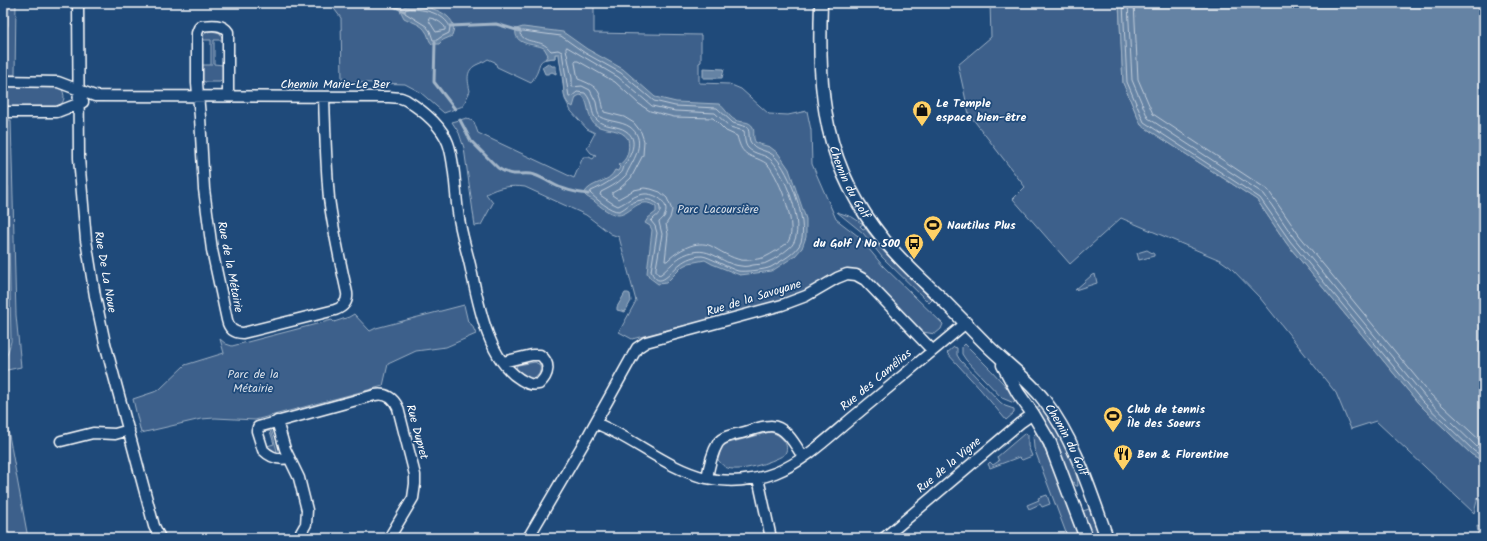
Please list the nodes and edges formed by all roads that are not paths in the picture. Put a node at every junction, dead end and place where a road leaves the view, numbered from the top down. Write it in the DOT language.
graph roads {
  1 [pos="78,3"];
  2 [pos="821,3"];
  3 [pos="3,82"];
  4 [pos="78,89"];
  5 [pos="96,96"];
  6 [pos="198,96"];
  7 [pos="228,96"];
  8 [pos="324,97"];
  9 [pos="78,104"];
  10 [pos="3,112"];
  11 [pos="966,323"];
  12 [pos="932,350"];
  13 [pos="1000,358"];
  14 [pos="503,362"];
  15 [pos="1033,414"];
  16 [pos="277,421"];
  17 [pos="595,423"];
  18 [pos="129,430"];
  19 [pos="61,441"];
  20 [pos="803,457"];
  21 [pos="288,458"];
  22 [pos="707,478"];
  23 [pos="758,478"];
  24 [pos="160,538"];
  25 [pos="298,538"];
  26 [pos="389,538"];
  27 [pos="528,538"];
  28 [pos="771,538"];
  29 [pos="884,538"];
  30 [pos="1086,538"];
  31 [pos="1107,538"];
  1 -- 4 [label="street, Rue De La Noue"];
  2 -- 11 [label="street, Chemin du Golf"];
  3 -- 4 [label="street, Chemin Marie-Le Ber"];
  4 -- 5 [label="street, Chemin Marie-Le Ber"];
  4 -- 9 [label="street, Rue De La Noue"];
  5 -- 6 [label="street, Chemin Marie-Le Ber"];
  5 -- 9 [label="street, Chemin Marie-Le Ber"];
  6 -- 7 [label="street, Chemin Marie-Le Ber"];
  6 -- 7 [label="street"];
  6 -- 8 [label="street, Rue de la Métairie"];
  7 -- 8 [label="street, Chemin Marie-Le Ber"];
  8 -- 14 [label="street, Chemin Marie-Le Ber"];
  9 -- 10 [label="street, Chemin Marie-Le Ber"];
  9 -- 18 [label="street, Rue De La Noue"];
  11 -- 12 [label="street, Rue des Camélias"];
  11 -- 13 [label="street, Chemin du Golf"];
  12 -- 17 [label="street, Rue de la Savoyane"];
  12 -- 20 [label="street, Rue des Camélias"];
  13 -- 15 [label="street, Chemin du Golf"];
  13 -- 31 [label="street, Chemin du Golf"];
  15 -- 29 [label="street, Rue de la Vigne"];
  15 -- 30 [label="street, Chemin du Golf"];
  16 -- 21 [label="street"];
  16 -- 21 [label="street, Rue Dupret"];
  16 -- 26 [label="street, Rue Dupret"];
  17 -- 22 [label="street, Rue des Camélias"];
  17 -- 27 [label="street, Rue de la Savoyane"];
  18 -- 19 [label="street"];
  18 -- 24 [label="street, Rue De La Noue"];
  20 -- 22 [label="street"];
  20 -- 23 [label="street, Rue des Camélias"];
  21 -- 25 [label="street"];
  22 -- 23 [label="street, Rue des Camélias"];
  23 -- 28 [label="street"];
}
